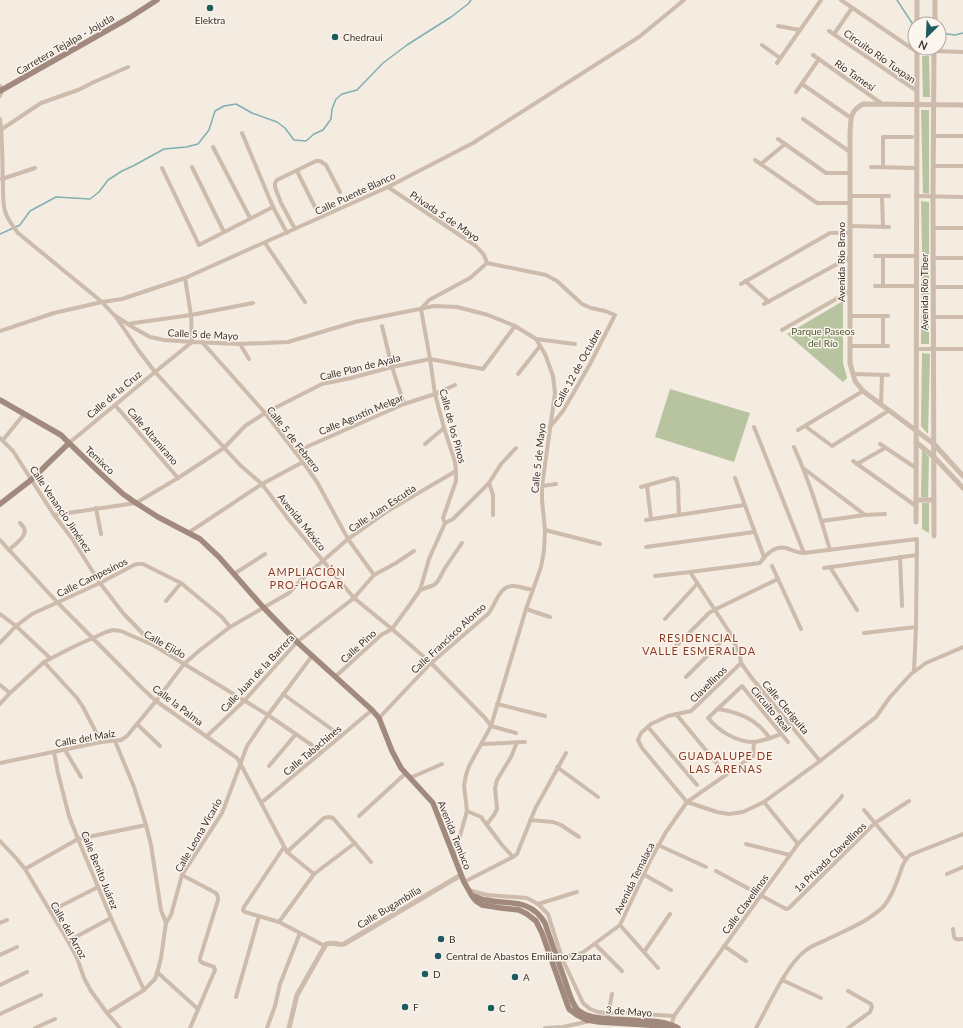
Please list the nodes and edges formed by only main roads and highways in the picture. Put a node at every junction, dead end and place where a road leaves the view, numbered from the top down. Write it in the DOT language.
graph roads {
  1 [pos="157,0"];
  2 [pos="0,91"];
  3 [pos="0,400"];
  4 [pos="69,443"];
  5 [pos="0,504"];
  6 [pos="188,533"];
  7 [pos="472,896"];
  8 [pos="595,1017"];
  9 [pos="670,1027"];
  10 [pos="678,1028"];
  1 -- 2 [label="main road, Carretera Tejalpa - Jojutla"];
  3 -- 4 [label="main road, Temixco"];
  4 -- 5 [label="main road, Calle de la Cruz"];
  4 -- 6 [label="main road, Temixco"];
  6 -- 7 [label="main road, Avenida Temixco"];
  7 -- 8 [label="main road, 3 de Mayo"];
  7 -- 8 [label="main road"];
  8 -- 9 [label="main road"];
  8 -- 9 [label="main road, 3 de Mayo"];
  9 -- 10 [label="main road, 3 de Mayo"];
}
